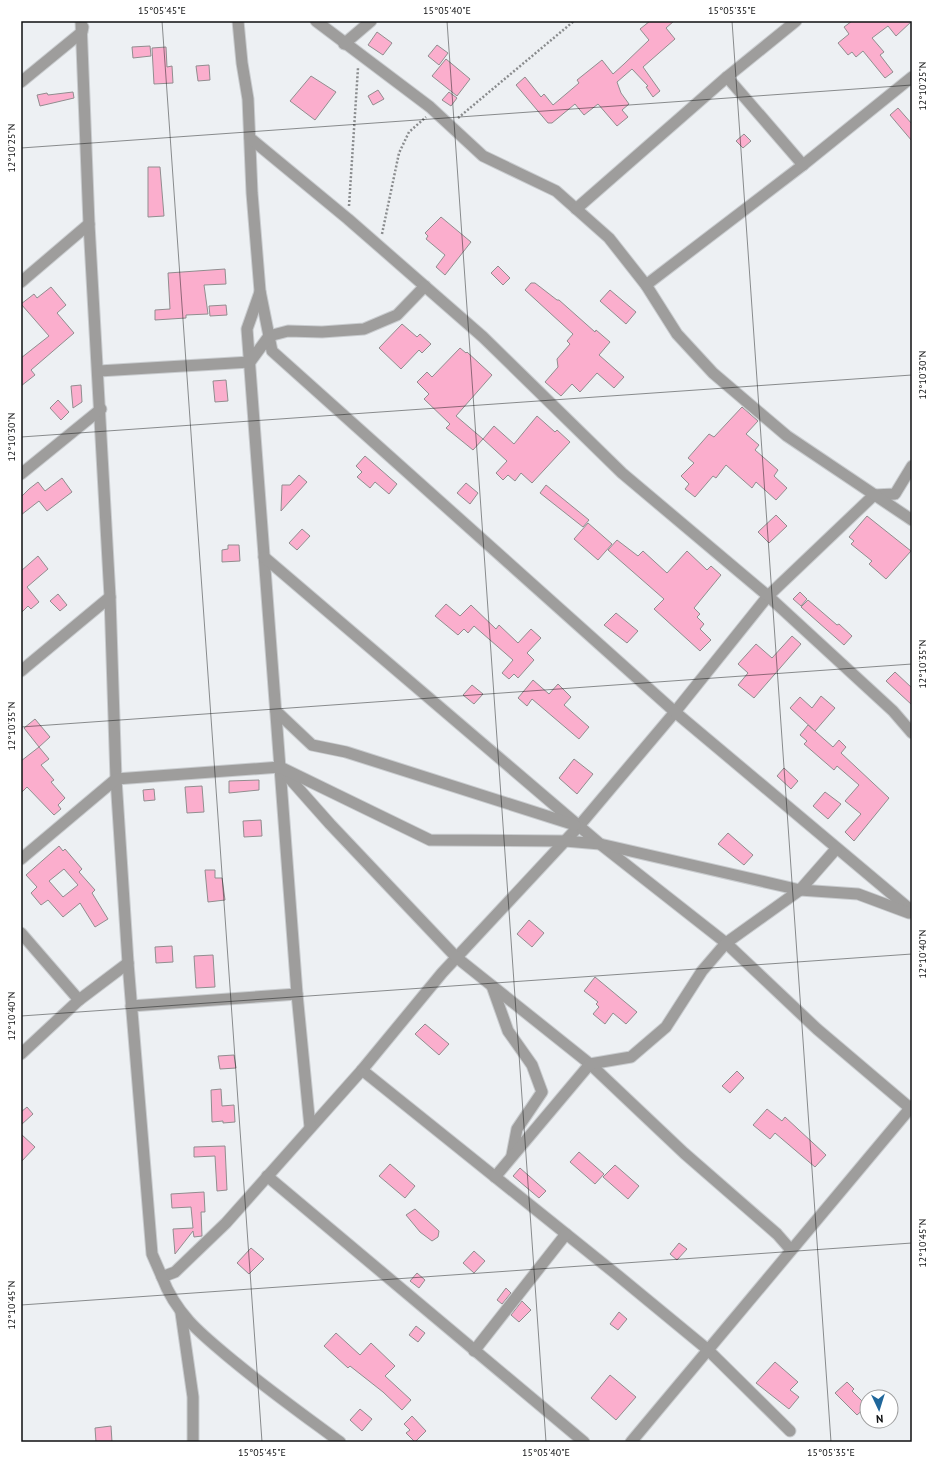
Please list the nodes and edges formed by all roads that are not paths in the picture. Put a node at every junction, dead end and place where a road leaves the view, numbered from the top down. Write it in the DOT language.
graph roads {
  1 [pos="238,21"];
  2 [pos="316,21"];
  3 [pos="371,21"];
  4 [pos="796,21"];
  5 [pos="82,25"];
  6 [pos="344,44"];
  7 [pos="727,77"];
  8 [pos="912,77"];
  9 [pos="21,82"];
  10 [pos="250,138"];
  11 [pos="803,165"];
  12 [pos="576,209"];
  13 [pos="89,224"];
  14 [pos="21,282"];
  15 [pos="425,286"];
  16 [pos="646,286"];
  17 [pos="260,291"];
  18 [pos="269,336"];
  19 [pos="250,362"];
  20 [pos="98,371"];
  21 [pos="101,409"];
  22 [pos="912,466"];
  23 [pos="21,474"];
  24 [pos="874,495"];
  25 [pos="912,520"];
  26 [pos="264,557"];
  27 [pos="768,596"];
  28 [pos="110,597"];
  29 [pos="21,671"];
  30 [pos="276,711"];
  31 [pos="675,712"];
  32 [pos="912,733"];
  33 [pos="280,767"];
  34 [pos="116,779"];
  35 [pos="579,826"];
  36 [pos="565,841"];
  37 [pos="600,844"];
  38 [pos="836,848"];
  39 [pos="21,859"];
  40 [pos="800,890"];
  41 [pos="912,912"];
  42 [pos="21,933"];
  43 [pos="726,943"];
  44 [pos="456,957"];
  45 [pos="128,963"];
  46 [pos="492,986"];
  47 [pos="297,994"];
  48 [pos="79,1000"];
  49 [pos="131,1006"];
  50 [pos="21,1054"];
  51 [pos="590,1064"];
  52 [pos="362,1070"];
  53 [pos="911,1107"];
  54 [pos="310,1127"];
  55 [pos="512,1157"];
  56 [pos="267,1176"];
  57 [pos="495,1177"];
  58 [pos="566,1234"];
  59 [pos="791,1250"];
  60 [pos="162,1277"];
  61 [pos="181,1313"];
  62 [pos="707,1349"];
  63 [pos="474,1350"];
  64 [pos="790,1431"];
  65 [pos="193,1442"];
  66 [pos="340,1442"];
  67 [pos="584,1442"];
  68 [pos="631,1442"];
  1 -- 10 [label="street"];
  2 -- 6 [label="street"];
  3 -- 6 [label="street"];
  4 -- 7 [label="street"];
  5 -- 9 [label="street"];
  5 -- 13 [label="street"];
  6 -- 12 [label="street"];
  7 -- 11 [label="street"];
  7 -- 12 [label="street"];
  8 -- 11 [label="street"];
  10 -- 15 [label="street"];
  10 -- 17 [label="street"];
  11 -- 16 [label="street"];
  12 -- 16 [label="street"];
  13 -- 14 [label="street"];
  13 -- 20 [label="street"];
  15 -- 18 [label="street"];
  15 -- 27 [label="street"];
  16 -- 24 [label="street"];
  17 -- 18 [label="street"];
  17 -- 19 [label="street"];
  18 -- 19 [label="street"];
  18 -- 31 [label="street"];
  19 -- 20 [label="street"];
  19 -- 26 [label="street"];
  20 -- 21 [label="street"];
  21 -- 23 [label="street"];
  21 -- 28 [label="street"];
  22 -- 24 [label="street"];
  24 -- 25 [label="street"];
  24 -- 27 [label="street"];
  26 -- 30 [label="street"];
  26 -- 35 [label="street"];
  27 -- 31 [label="street"];
  27 -- 32 [label="street"];
  28 -- 29 [label="street"];
  28 -- 34 [label="street"];
  30 -- 33 [label="street"];
  30 -- 35 [label="street"];
  31 -- 35 [label="street"];
  31 -- 38 [label="street"];
  33 -- 34 [label="street"];
  33 -- 36 [label="street"];
  33 -- 44 [label="street"];
  33 -- 47 [label="street"];
  34 -- 39 [label="street"];
  34 -- 45 [label="street"];
  35 -- 36 [label="street"];
  35 -- 37 [label="street"];
  36 -- 37 [label="street"];
  36 -- 44 [label="street"];
  37 -- 40 [label="street"];
  37 -- 43 [label="street"];
  38 -- 40 [label="street"];
  38 -- 41 [label="street"];
  40 -- 41 [label="street"];
  40 -- 43 [label="street"];
  42 -- 48 [label="street"];
  43 -- 51 [label="street"];
  43 -- 53 [label="street"];
  44 -- 46 [label="street"];
  44 -- 52 [label="street"];
  45 -- 48 [label="street"];
  45 -- 49 [label="street"];
  46 -- 51 [label="street"];
  46 -- 55 [label="street"];
  47 -- 49 [label="street"];
  47 -- 54 [label="street"];
  48 -- 50 [label="street"];
  49 -- 60 [label="street"];
  51 -- 55 [label="street"];
  51 -- 59 [label="street"];
  52 -- 54 [label="street"];
  52 -- 57 [label="street"];
  53 -- 59 [label="street"];
  54 -- 56 [label="street"];
  55 -- 57 [label="street"];
  56 -- 60 [label="street"];
  56 -- 63 [label="street"];
  57 -- 58 [label="street"];
  58 -- 62 [label="street"];
  58 -- 63 [label="street"];
  59 -- 62 [label="street"];
  60 -- 61 [label="street"];
  61 -- 65 [label="street"];
  61 -- 66 [label="street"];
  62 -- 64 [label="street"];
  62 -- 68 [label="street"];
  63 -- 67 [label="street"];
}
